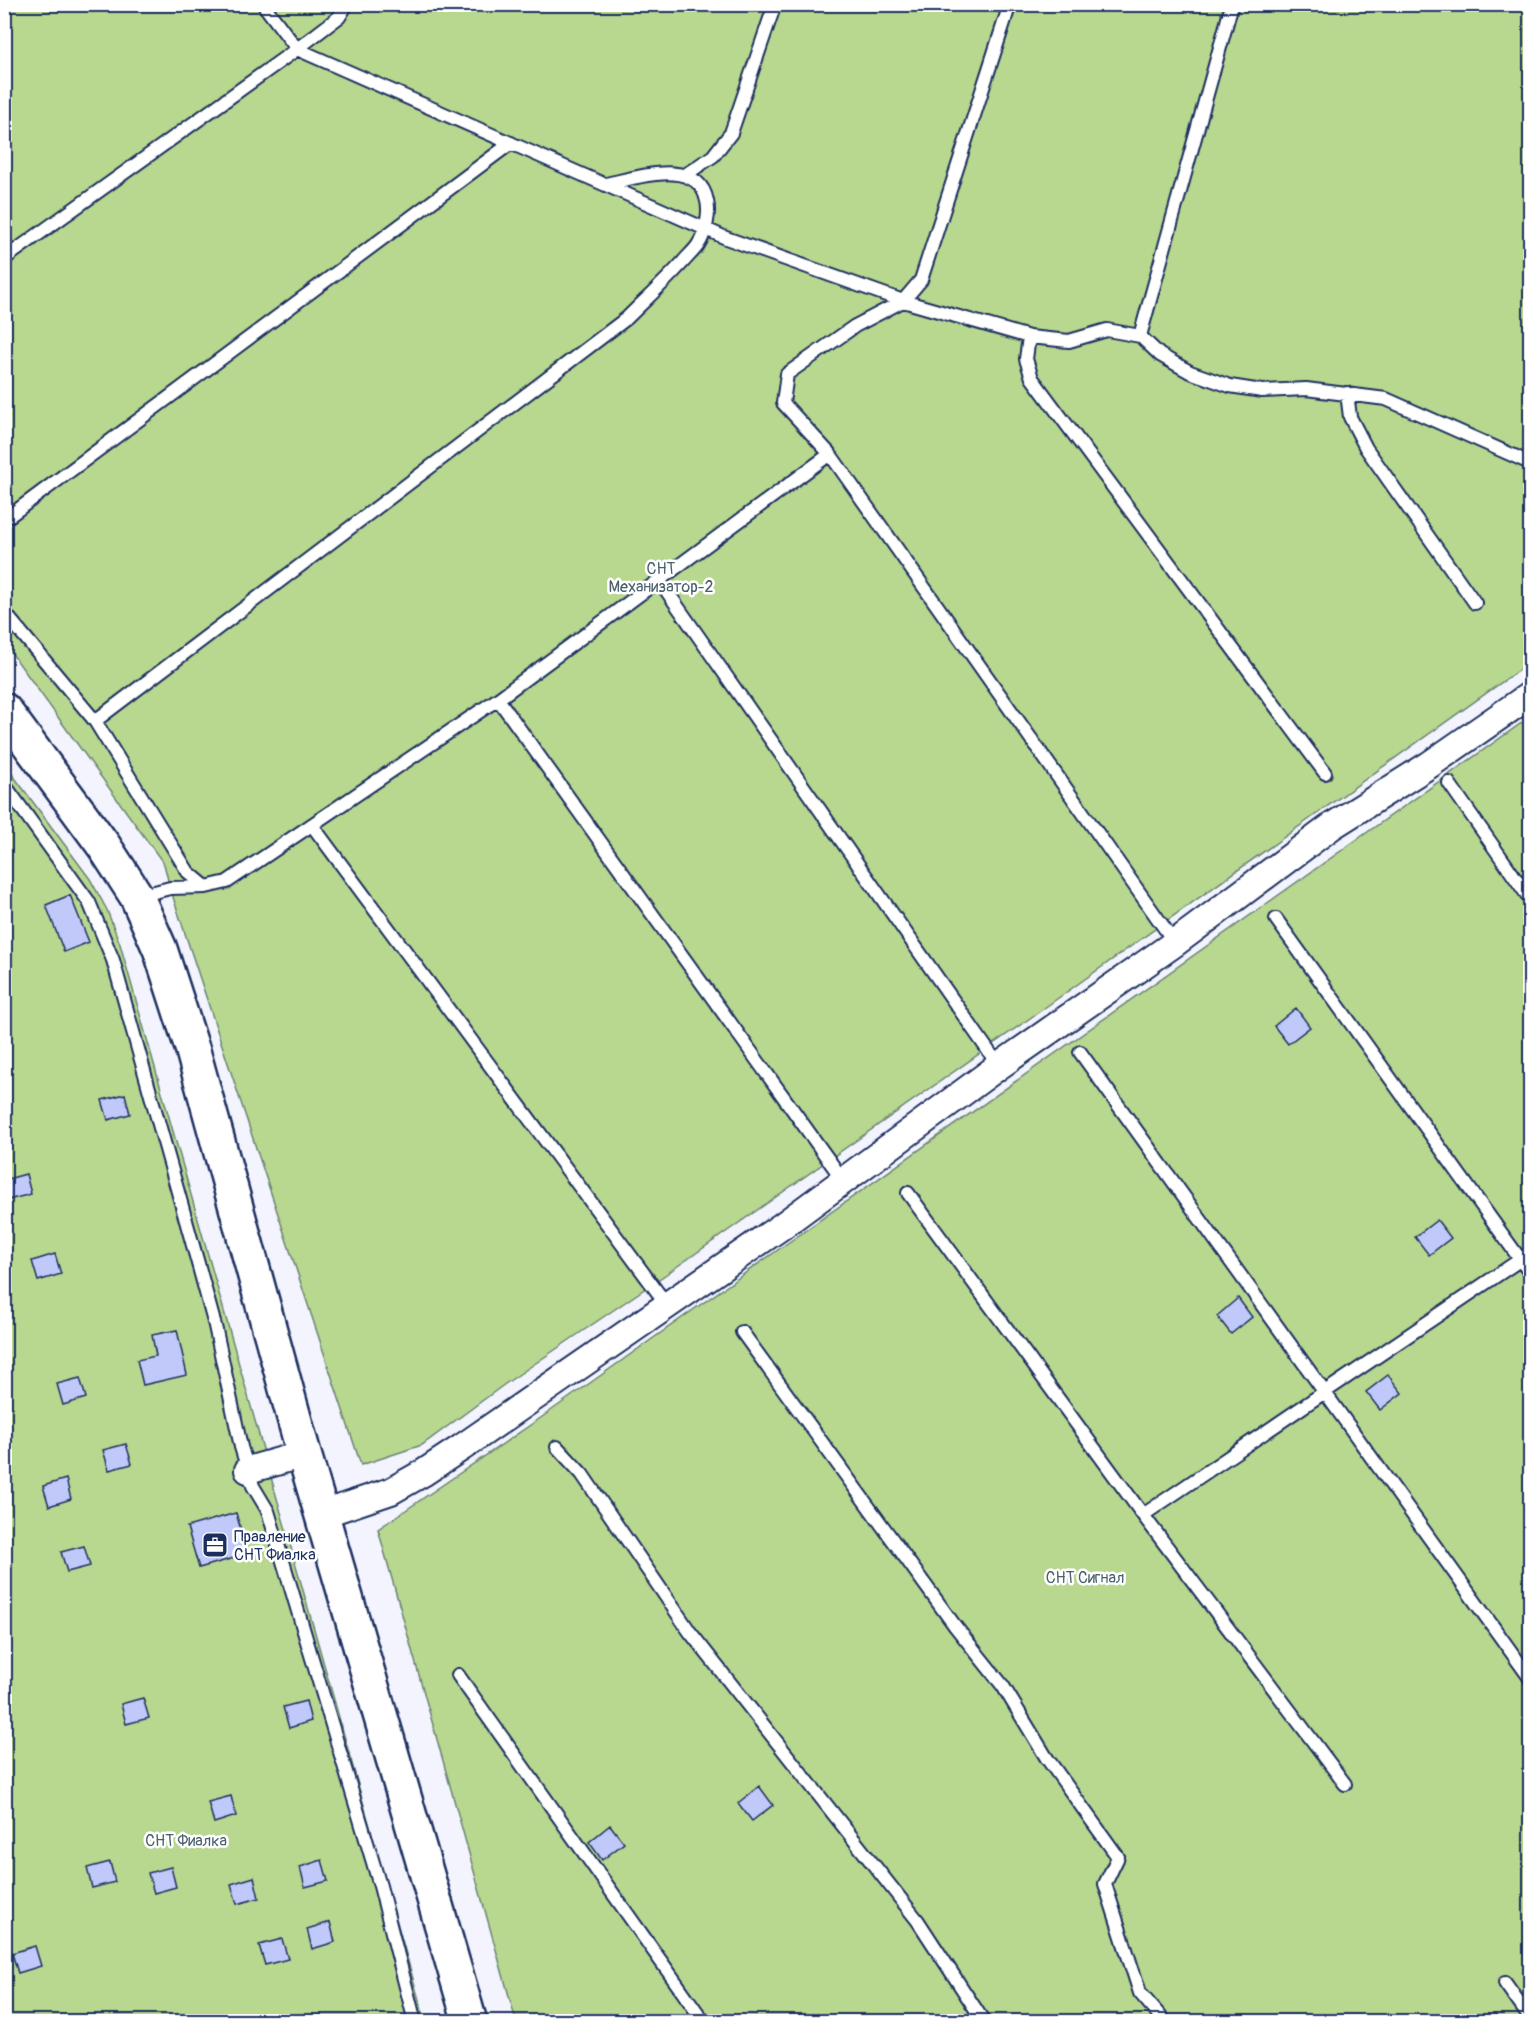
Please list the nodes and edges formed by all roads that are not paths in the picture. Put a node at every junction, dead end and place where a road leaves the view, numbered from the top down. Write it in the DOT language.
graph roads {
  1 [pos="262,4"];
  2 [pos="347,4"];
  3 [pos="775,4"];
  4 [pos="1010,4"];
  5 [pos="1232,4"];
  6 [pos="297,49"];
  7 [pos="511,143"];
  8 [pos="685,175"];
  9 [pos="606,184"];
  10 [pos="705,228"];
  11 [pos="4,259"];
  12 [pos="903,301"];
  13 [pos="1140,336"];
  14 [pos="1029,337"];
  15 [pos="1347,393"];
  16 [pos="830,454"];
  17 [pos="1530,464"];
  18 [pos="4,520"];
  19 [pos="659,580"];
  20 [pos="1475,603"];
  21 [pos="4,612"];
  22 [pos="1530,695"];
  23 [pos="498,699"];
  24 [pos="4,710"];
  25 [pos="95,721"];
  26 [pos="1325,773"];
  27 [pos="1449,783"];
  28 [pos="4,784"];
  29 [pos="312,825"];
  30 [pos="206,887"];
  31 [pos="137,897"];
  32 [pos="1530,898"];
  33 [pos="1276,919"];
  34 [pos="1174,943"];
  35 [pos="1080,1052"];
  36 [pos="999,1066"];
  37 [pos="843,1180"];
  38 [pos="908,1193"];
  39 [pos="1526,1256"];
  40 [pos="1530,1273"];
  41 [pos="667,1305"];
  42 [pos="742,1332"];
  43 [pos="1324,1392"];
  44 [pos="557,1447"];
  45 [pos="304,1454"];
  46 [pos="248,1470"];
  47 [pos="323,1514"];
  48 [pos="1143,1515"];
  49 [pos="458,1675"];
  50 [pos="1530,1678"];
  51 [pos="1345,1784"];
  52 [pos="1505,1983"];
  53 [pos="1530,2018"];
  54 [pos="415,2022"];
  55 [pos="470,2022"];
  56 [pos="704,2022"];
  57 [pos="984,2022"];
  58 [pos="1166,2022"];
  1 -- 6 [label="lane"];
  2 -- 6 [label="lane"];
  3 -- 8 [label="lane"];
  4 -- 12 [label="lane"];
  5 -- 13 [label="lane"];
  6 -- 7 [label="lane"];
  6 -- 11 [label="lane"];
  7 -- 9 [label="lane"];
  7 -- 18 [label="lane"];
  8 -- 9 [label="lane"];
  8 -- 10 [label="lane"];
  9 -- 10 [label="lane"];
  10 -- 12 [label="lane"];
  10 -- 25 [label="lane"];
  12 -- 14 [label="lane"];
  12 -- 16 [label="lane"];
  13 -- 14 [label="lane"];
  13 -- 15 [label="lane"];
  14 -- 26 [label="lane"];
  15 -- 17 [label="lane"];
  15 -- 20 [label="lane"];
  16 -- 19 [label="lane"];
  16 -- 34 [label="lane"];
  19 -- 23 [label="lane"];
  19 -- 36 [label="lane"];
  21 -- 25 [label="lane"];
  22 -- 34 [label="street"];
  23 -- 29 [label="lane"];
  23 -- 37 [label="lane"];
  24 -- 31 [label="street"];
  25 -- 30 [label="lane"];
  27 -- 32 [label="lane"];
  28 -- 46 [label="lane"];
  29 -- 30 [label="lane"];
  29 -- 41 [label="lane"];
  30 -- 31 [label="lane"];
  31 -- 45 [label="street"];
  33 -- 39 [label="lane"];
  34 -- 36 [label="street"];
  35 -- 43 [label="lane"];
  36 -- 37 [label="street"];
  37 -- 41 [label="street"];
  38 -- 48 [label="lane"];
  39 -- 40 [label="lane"];
  39 -- 43 [label="lane"];
  41 -- 47 [label="street"];
  42 -- 58 [label="lane"];
  43 -- 48 [label="lane"];
  43 -- 50 [label="lane"];
  44 -- 57 [label="lane"];
  45 -- 46 [label="street"];
  45 -- 47 [label="street"];
  46 -- 54 [label="lane"];
  47 -- 55 [label="street"];
  48 -- 51 [label="lane"];
  49 -- 56 [label="lane"];
  52 -- 53 [label="lane"];
}
